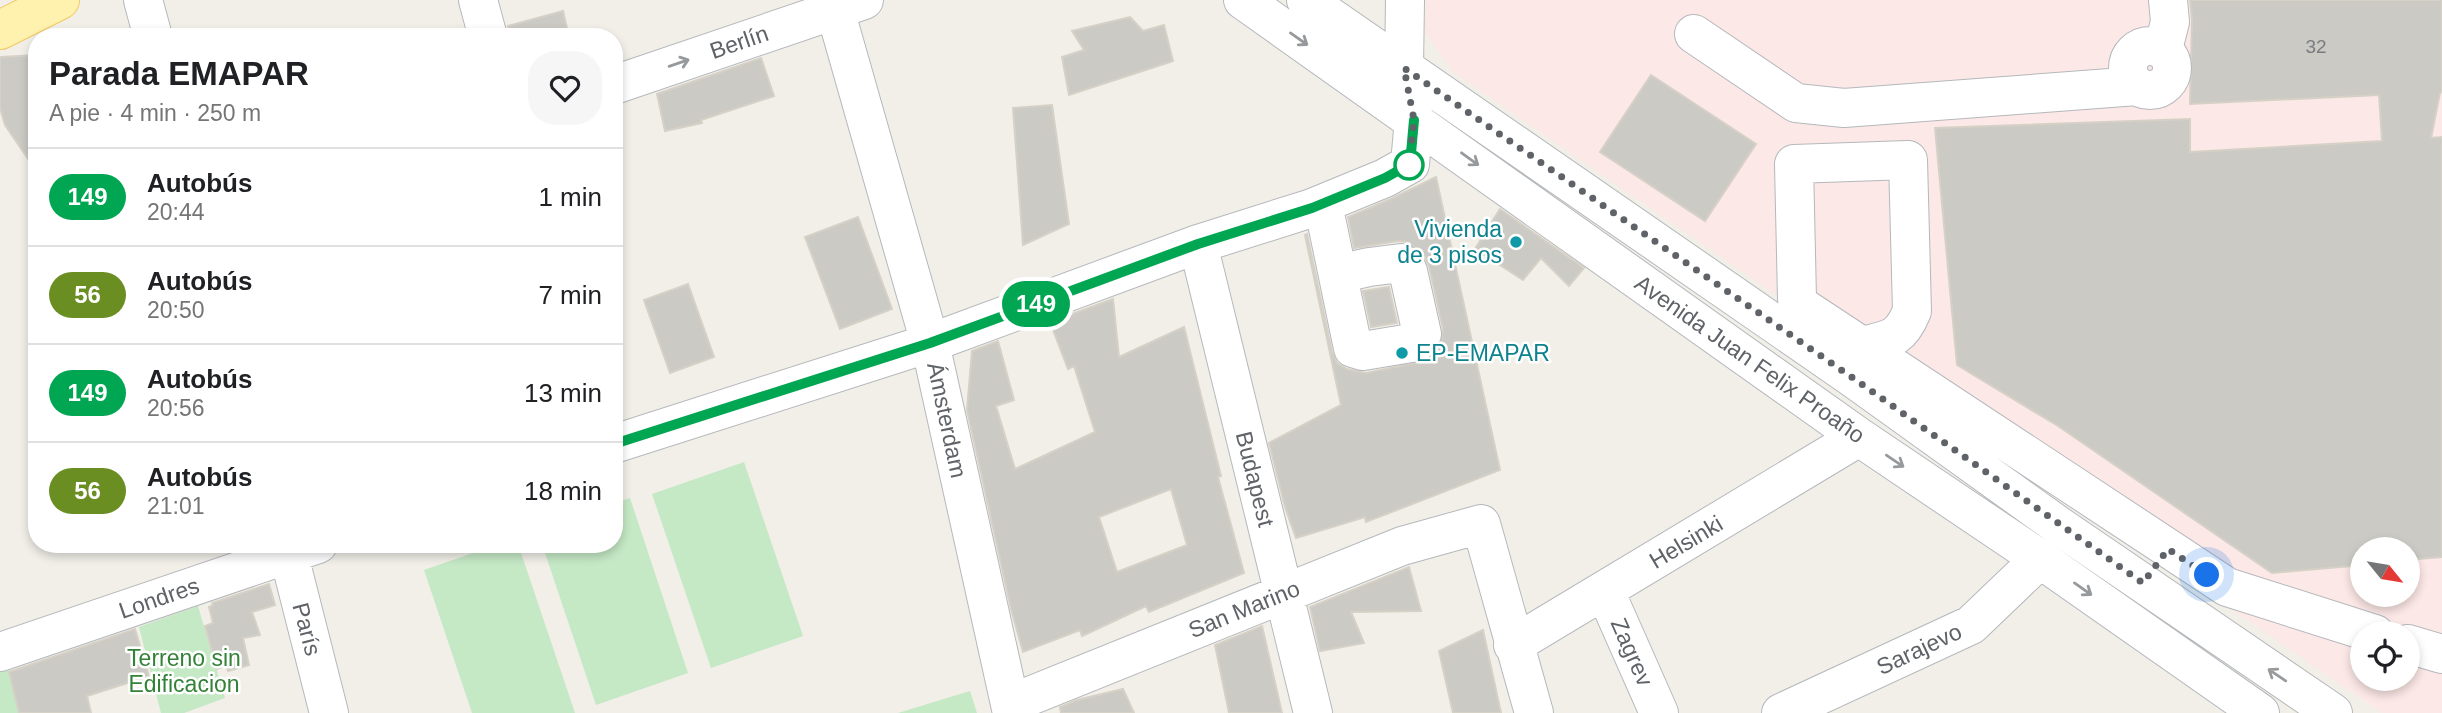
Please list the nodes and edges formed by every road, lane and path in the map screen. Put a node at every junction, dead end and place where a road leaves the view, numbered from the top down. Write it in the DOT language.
graph roads {
  1 [pos="60,0"];
  2 [pos="142,0"];
  3 [pos="478,0"];
  4 [pos="1243,0"];
  5 [pos="1306,0"];
  6 [pos="1405,0"];
  7 [pos="2168,0"];
  8 [pos="849,5"];
  9 [pos="150,28"];
  10 [pos="486,28"];
  11 [pos="0,30"];
  12 [pos="1693,34"];
  13 [pos="1404,68"];
  14 [pos="623,82"];
  15 [pos="1414,120"];
  16 [pos="1322,204"];
  17 [pos="1198,244"];
  18 [pos="1338,275"];
  19 [pos="930,343"];
  20 [pos="1862,345"];
  21 [pos="1859,437"];
  22 [pos="623,441"];
  23 [pos="2168,549"];
  24 [pos="283,553"];
  25 [pos="298,553"];
  26 [pos="2040,559"];
  27 [pos="2143,583"];
  28 [pos="1605,591"];
  29 [pos="1283,593"];
  30 [pos="2350,626"];
  31 [pos="1513,645"];
  32 [pos="2420,648"];
  33 [pos="0,652"];
  34 [pos="2442,654"];
  35 [pos="1011,709"];
  36 [pos="329,713"];
  37 [pos="1313,713"];
  38 [pos="1534,713"];
  39 [pos="1660,713"];
  40 [pos="1781,713"];
  41 [pos="2260,713"];
  42 [pos="2333,713"];
  1 -- 11 [label="main road"];
  2 -- 9 [label="street"];
  3 -- 10 [label="street"];
  4 -- 15 [label="street, Avenida Juan Felix Proaño, one-way"];
  5 -- 13 [label="street, Avenida Juan Felix Proaño"];
  6 -- 13 [label="street"];
  7 -- 12 [label="street"];
  14 -- 8 [label="street, Berlín, one-way"];
  8 -- 19 [label="street, Ámsterdam"];
  13 -- 15 [label="street"];
  13 -- 27 [label="street, Avenida Juan Felix Proaño"];
  15 -- 16 [label="street"];
  15 -- 21 [label="street, Avenida Juan Felix Proaño, one-way"];
  16 -- 17 [label="street"];
  16 -- 18 [label="street"];
  17 -- 19 [label="street"];
  17 -- 29 [label="street, Budapest"];
  19 -- 22 [label="street"];
  19 -- 35 [label="street, Ámsterdam"];
  20 -- 20 [label="street"];
  20 -- 23 [label="street"];
  21 -- 26 [label="street, Avenida Juan Felix Proaño, one-way"];
  21 -- 28 [label="street, Helsinki"];
  23 -- 27 [label="street"];
  23 -- 30 [label="street"];
  24 -- 33 [label="street, Londres"];
  25 -- 36 [label="street, París"];
  26 -- 40 [label="street, Sarajevo"];
  26 -- 41 [label="street, Avenida Juan Felix Proaño, one-way"];
  42 -- 27 [label="street, Avenida Juan Felix Proaño, one-way"];
  28 -- 31 [label="street, Helsinki"];
  28 -- 39 [label="street, Zagrev"];
  29 -- 31 [label="street, San Marino"];
  29 -- 35 [label="street, San Marino"];
  29 -- 37 [label="street, Budapest"];
  31 -- 38 [label="street"];
  32 -- 34 [label="street"];
}
